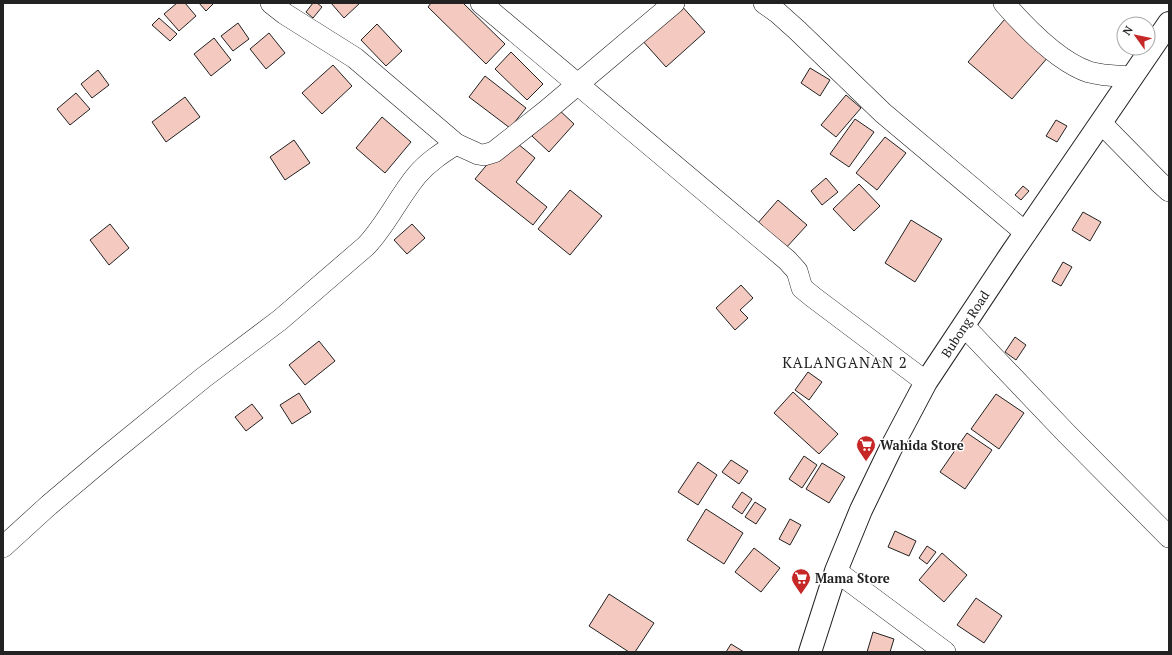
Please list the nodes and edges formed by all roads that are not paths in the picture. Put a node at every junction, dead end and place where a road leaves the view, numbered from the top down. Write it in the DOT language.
graph roads {
  1 [pos="271,3"];
  2 [pos="481,3"];
  3 [pos="674,3"];
  4 [pos="764,3"];
  5 [pos="1004,3"];
  6 [pos="1169,23"];
  7 [pos="1132,77"];
  8 [pos="577,84"];
  9 [pos="1101,123"];
  10 [pos="456,144"];
  11 [pos="1169,191"];
  12 [pos="1026,233"];
  13 [pos="964,326"];
  14 [pos="926,382"];
  15 [pos="1169,536"];
  16 [pos="3,547"];
  17 [pos="836,571"];
  18 [pos="810,652"];
  19 [pos="945,652"];
  1 -- 10 [label="street"];
  2 -- 8 [label="street"];
  3 -- 8 [label="street"];
  4 -- 12 [label="street"];
  5 -- 7 [label="street"];
  6 -- 7 [label="main road, Bubong Road"];
  7 -- 9 [label="main road, Bubong Road"];
  8 -- 10 [label="street"];
  8 -- 14 [label="street"];
  9 -- 11 [label="street"];
  9 -- 12 [label="main road, Bubong Road"];
  10 -- 16 [label="street"];
  12 -- 13 [label="main road, Bubong Road"];
  13 -- 14 [label="main road, Bubong Road"];
  13 -- 15 [label="street"];
  14 -- 17 [label="main road, Bubong Road"];
  17 -- 18 [label="main road, Bubong Road"];
  17 -- 19 [label="street"];
}
